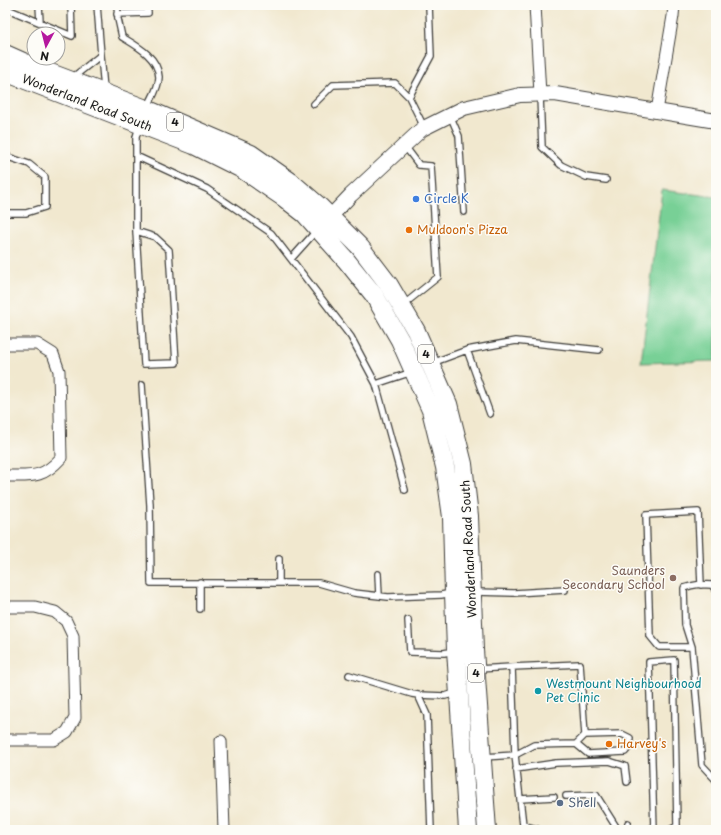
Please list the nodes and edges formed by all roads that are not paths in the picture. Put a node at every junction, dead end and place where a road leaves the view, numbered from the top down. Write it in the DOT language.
graph roads {
  1 [pos="39,5"];
  2 [pos="70,5"];
  3 [pos="98,5"];
  4 [pos="117,5"];
  5 [pos="147,5"];
  6 [pos="429,5"];
  7 [pos="535,5"];
  8 [pos="674,5"];
  9 [pos="5,8"];
  10 [pos="12,8"];
  11 [pos="117,14"];
  12 [pos="40,22"];
  13 [pos="5,54"];
  14 [pos="101,55"];
  15 [pos="5,72"];
  16 [pos="70,80"];
  17 [pos="105,93"];
  18 [pos="540,94"];
  19 [pos="409,97"];
  20 [pos="314,104"];
  21 [pos="657,111"];
  22 [pos="450,115"];
  23 [pos="143,116"];
  24 [pos="716,121"];
  25 [pos="424,128"];
  26 [pos="404,145"];
  27 [pos="5,156"];
  28 [pos="136,156"];
  29 [pos="606,180"];
  30 [pos="464,212"];
  31 [pos="5,213"];
  32 [pos="324,223"];
  33 [pos="136,231"];
  34 [pos="292,259"];
  35 [pos="401,306"];
  36 [pos="5,344"];
  37 [pos="467,350"];
  38 [pos="600,350"];
  39 [pos="422,367"];
  40 [pos="376,384"];
  41 [pos="142,385"];
  42 [pos="490,414"];
  43 [pos="5,476"];
  44 [pos="405,490"];
  45 [pos="278,559"];
  46 [pos="378,574"];
  47 [pos="200,582"];
  48 [pos="279,582"];
  49 [pos="702,585"];
  50 [pos="565,590"];
  51 [pos="716,591"];
  52 [pos="463,592"];
  53 [pos="379,596"];
  54 [pos="5,607"];
  55 [pos="200,609"];
  56 [pos="408,620"];
  57 [pos="692,647"];
  58 [pos="465,650"];
  59 [pos="512,667"];
  60 [pos="476,670"];
  61 [pos="349,675"];
  62 [pos="459,692"];
  63 [pos="418,695"];
  64 [pos="585,735"];
  65 [pos="5,740"];
  66 [pos="221,741"];
  67 [pos="576,744"];
  68 [pos="515,755"];
  69 [pos="473,757"];
  70 [pos="516,769"];
  71 [pos="716,780"];
  72 [pos="627,782"];
  73 [pos="566,796"];
  74 [pos="554,797"];
  75 [pos="520,798"];
  76 [pos="628,823"];
  77 [pos="224,830"];
  78 [pos="431,830"];
  79 [pos="468,830"];
  80 [pos="486,830"];
  81 [pos="540,830"];
  82 [pos="618,830"];
  83 [pos="626,830"];
  84 [pos="654,830"];
  85 [pos="670,830"];
  1 -- 12 [label="lane"];
  2 -- 12 [label="lane"];
  3 -- 14 [label="lane"];
  4 -- 11 [label="lane"];
  5 -- 11 [label="lane"];
  6 -- 19 [label="lane"];
  7 -- 18 [label="street"];
  8 -- 21 [label="street"];
  9 -- 10 [label="lane"];
  10 -- 12 [label="lane"];
  11 -- 23 [label="lane"];
  13 -- 16 [label="main road, Wonderland Road South / 4"];
  14 -- 16 [label="lane"];
  14 -- 17 [label="lane"];
  15 -- 23 [label="main road, Wonderland Road South / 4"];
  16 -- 17 [label="main road, Wonderland Road South / 4"];
  17 -- 23 [label="main road, Wonderland Road South / 4"];
  18 -- 21 [label="street"];
  18 -- 22 [label="street"];
  18 -- 29 [label="lane"];
  19 -- 20 [label="lane"];
  19 -- 25 [label="lane"];
  21 -- 24 [label="street"];
  22 -- 25 [label="street"];
  22 -- 30 [label="lane"];
  23 -- 28 [label="lane"];
  23 -- 32 [label="main road, Wonderland Road South / 4"];
  25 -- 26 [label="street"];
  26 -- 32 [label="street"];
  26 -- 35 [label="lane"];
  27 -- 31 [label="lane"];
  28 -- 33 [label="lane"];
  28 -- 34 [label="lane"];
  32 -- 34 [label="lane"];
  32 -- 35 [label="main road, Wonderland Road South / 4"];
  32 -- 39 [label="main road, Wonderland Road South / 4"];
  33 -- 33 [label="lane"];
  34 -- 40 [label="lane"];
  35 -- 39 [label="main road, Wonderland Road South / 4"];
  36 -- 43 [label="street"];
  37 -- 38 [label="lane"];
  37 -- 39 [label="lane"];
  37 -- 42 [label="lane"];
  39 -- 40 [label="lane"];
  39 -- 52 [label="main road, Wonderland Road South / 4"];
  40 -- 44 [label="lane"];
  41 -- 47 [label="lane"];
  45 -- 48 [label="lane"];
  46 -- 53 [label="lane"];
  47 -- 48 [label="lane"];
  47 -- 55 [label="lane"];
  48 -- 53 [label="lane"];
  49 -- 51 [label="lane"];
  49 -- 57 [label="lane"];
  49 -- 57 [label="lane"];
  50 -- 52 [label="lane"];
  52 -- 53 [label="lane"];
  52 -- 58 [label="main road, Wonderland Road South / 4"];
  54 -- 65 [label="street"];
  56 -- 58 [label="lane"];
  57 -- 71 [label="lane"];
  58 -- 60 [label="main road, Wonderland Road South / 4"];
  58 -- 62 [label="main road, Wonderland Road South / 4"];
  59 -- 60 [label="lane"];
  59 -- 64 [label="lane"];
  59 -- 68 [label="lane"];
  60 -- 69 [label="main road, Wonderland Road South / 4"];
  61 -- 63 [label="lane"];
  62 -- 63 [label="lane"];
  62 -- 69 [label="main road, Wonderland Road South / 4"];
  63 -- 78 [label="lane"];
  64 -- 67 [label="lane"];
  64 -- 67 [label="lane"];
  66 -- 77 [label="street"];
  67 -- 68 [label="lane"];
  68 -- 69 [label="lane"];
  68 -- 70 [label="lane"];
  69 -- 79 [label="main road, Wonderland Road South / 4"];
  69 -- 80 [label="main road, Wonderland Road South / 4"];
  70 -- 72 [label="lane"];
  70 -- 75 [label="lane"];
  73 -- 82 [label="lane"];
  74 -- 75 [label="lane"];
  75 -- 81 [label="lane"];
  76 -- 83 [label="lane"];
  84 -- 85 [label="lane"];
}
